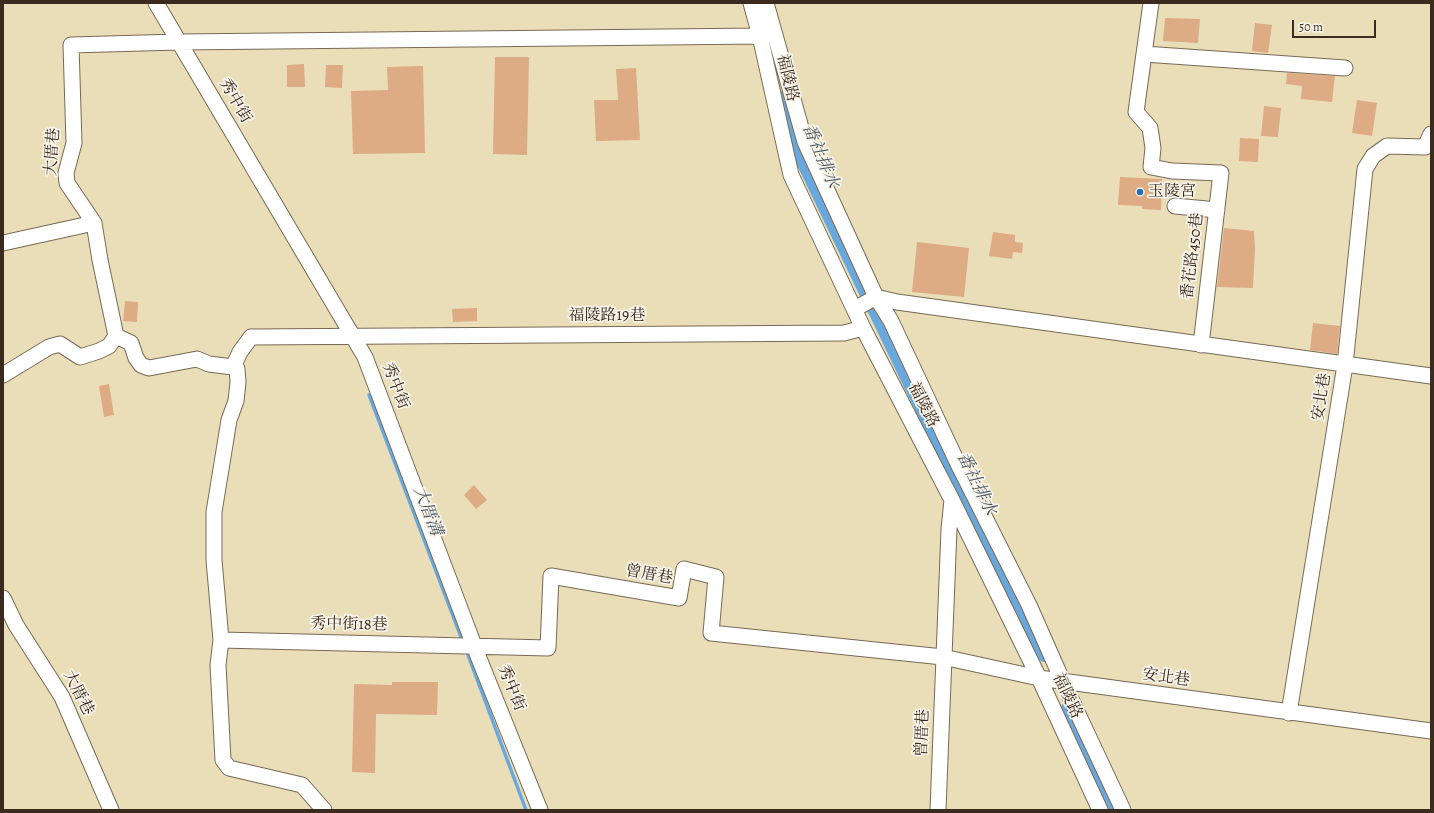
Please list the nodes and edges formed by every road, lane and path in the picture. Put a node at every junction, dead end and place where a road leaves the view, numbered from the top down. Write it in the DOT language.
graph roads {
  1 [pos="156,3"];
  2 [pos="751,3"];
  3 [pos="766,3"];
  4 [pos="1151,3"];
  5 [pos="760,36"];
  6 [pos="179,42"];
  7 [pos="1144,54"];
  8 [pos="1344,68"];
  9 [pos="1429,144"];
  10 [pos="1175,206"];
  11 [pos="1217,210"];
  12 [pos="94,223"];
  13 [pos="3,243"];
  14 [pos="876,297"];
  15 [pos="855,308"];
  16 [pos="863,328"];
  17 [pos="351,335"];
  18 [pos="116,336"];
  19 [pos="1201,345"];
  20 [pos="1345,365"];
  21 [pos="233,367"];
  22 [pos="3,376"];
  23 [pos="1431,376"];
  24 [pos="952,500"];
  25 [pos="3,598"];
  26 [pos="222,640"];
  27 [pos="475,646"];
  28 [pos="943,657"];
  29 [pos="1039,678"];
  30 [pos="1062,682"];
  31 [pos="1289,713"];
  32 [pos="1431,732"];
  33 [pos="111,810"];
  34 [pos="324,810"];
  35 [pos="540,810"];
  36 [pos="938,810"];
  37 [pos="1100,810"];
  38 [pos="1123,810"];
  1 -- 6 [label="street, 秀中街"];
  2 -- 5 [label="street, 福陵路"];
  3 -- 14 [label="street"];
  4 -- 7 [label="street, 番花路450巷"];
  5 -- 6 [label="street"];
  5 -- 15 [label="street, 福陵路"];
  6 -- 12 [label="street, 大厝巷"];
  6 -- 17 [label="street, 秀中街"];
  7 -- 8 [label="street"];
  7 -- 11 [label="street, 番花路450巷"];
  9 -- 20 [label="street, 安北巷"];
  10 -- 11 [label="street"];
  11 -- 19 [label="street, 番花路450巷"];
  12 -- 13 [label="street"];
  12 -- 18 [label="street, 大厝巷"];
  14 -- 15 [label="street"];
  14 -- 19 [label="street"];
  14 -- 30 [label="street"];
  15 -- 16 [label="street, 福陵路"];
  16 -- 17 [label="street, 福陵路19巷"];
  16 -- 24 [label="street, 福陵路"];
  17 -- 21 [label="street"];
  17 -- 27 [label="street, 秀中街"];
  18 -- 21 [label="street"];
  18 -- 22 [label="street"];
  19 -- 20 [label="street"];
  20 -- 23 [label="street"];
  20 -- 31 [label="street, 安北巷"];
  21 -- 26 [label="street"];
  24 -- 28 [label="street, 曾厝巷"];
  24 -- 29 [label="street, 福陵路"];
  25 -- 33 [label="street, 大厝巷"];
  26 -- 27 [label="street, 秀中街18巷"];
  26 -- 34 [label="street"];
  27 -- 28 [label="street, 曾厝巷"];
  27 -- 35 [label="street, 秀中街"];
  28 -- 29 [label="street, 曾厝巷"];
  28 -- 36 [label="street, 曾厝巷"];
  29 -- 30 [label="street, 安北巷"];
  29 -- 37 [label="street, 福陵路"];
  30 -- 31 [label="street, 安北巷"];
  30 -- 38 [label="street"];
  31 -- 32 [label="street, 安北巷"];
}
